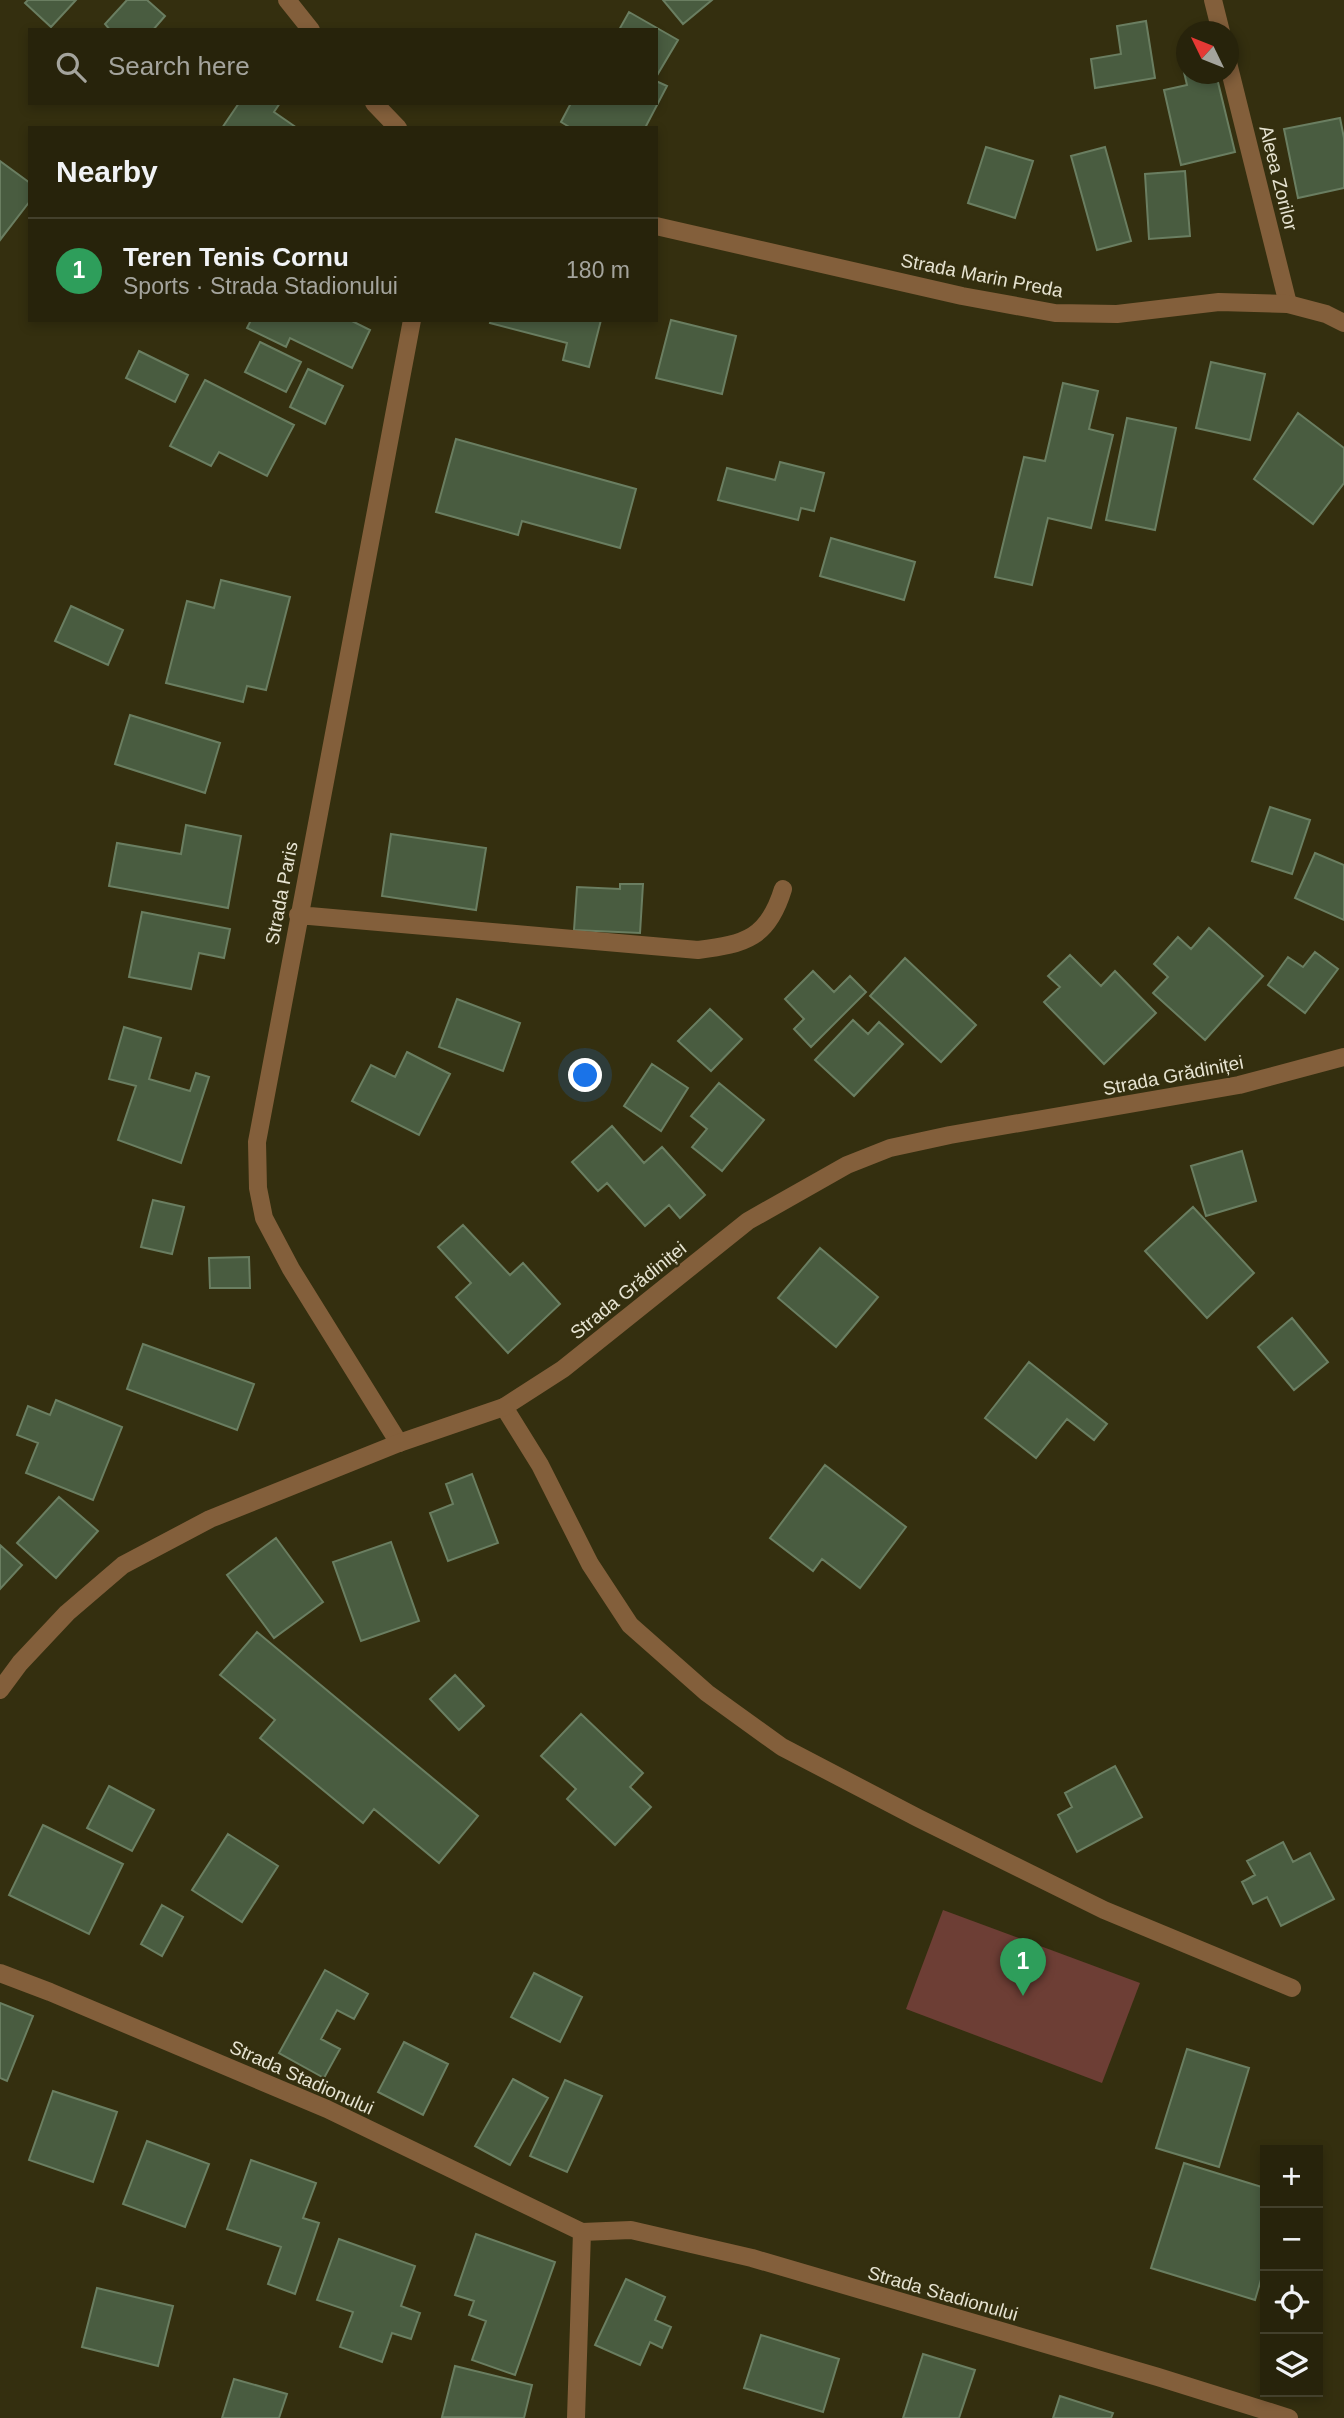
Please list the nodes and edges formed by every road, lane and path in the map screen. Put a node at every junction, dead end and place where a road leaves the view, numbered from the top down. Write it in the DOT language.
graph roads {
  1 [pos="287,0"];
  2 [pos="1213,0"];
  3 [pos="1218,21"];
  4 [pos="309,28"];
  5 [pos="1233,84"];
  6 [pos="376,105"];
  7 [pos="396,126"];
  8 [pos="658,226"];
  9 [pos="1288,304"];
  10 [pos="412,322"];
  11 [pos="1344,323"];
  12 [pos="783,889"];
  13 [pos="299,915"];
  14 [pos="1344,1057"];
  15 [pos="504,1407"];
  16 [pos="399,1443"];
  17 [pos="0,1690"];
  18 [pos="0,1973"];
  19 [pos="1292,1988"];
  20 [pos="582,2232"];
  21 [pos="576,2418"];
  22 [pos="1289,2418"];
  1 -- 4 [label="street"];
  2 -- 3 [label="street"];
  5 -- 9 [label="street, Aleea Zorilor"];
  6 -- 7 [label="street"];
  8 -- 9 [label="street, Strada Marin Preda"];
  9 -- 11 [label="street, Strada Marin Preda"];
  10 -- 13 [label="street, Strada Paris"];
  12 -- 13 [label="street"];
  13 -- 16 [label="street, Strada Paris"];
  14 -- 15 [label="street, Strada Grădiniței"];
  15 -- 16 [label="street, Strada Grădiniței"];
  15 -- 19 [label="street"];
  16 -- 17 [label="street, Strada Grădiniței"];
  18 -- 20 [label="street, Strada Stadionului"];
  20 -- 21 [label="street"];
  20 -- 22 [label="street, Strada Stadionului"];
}
